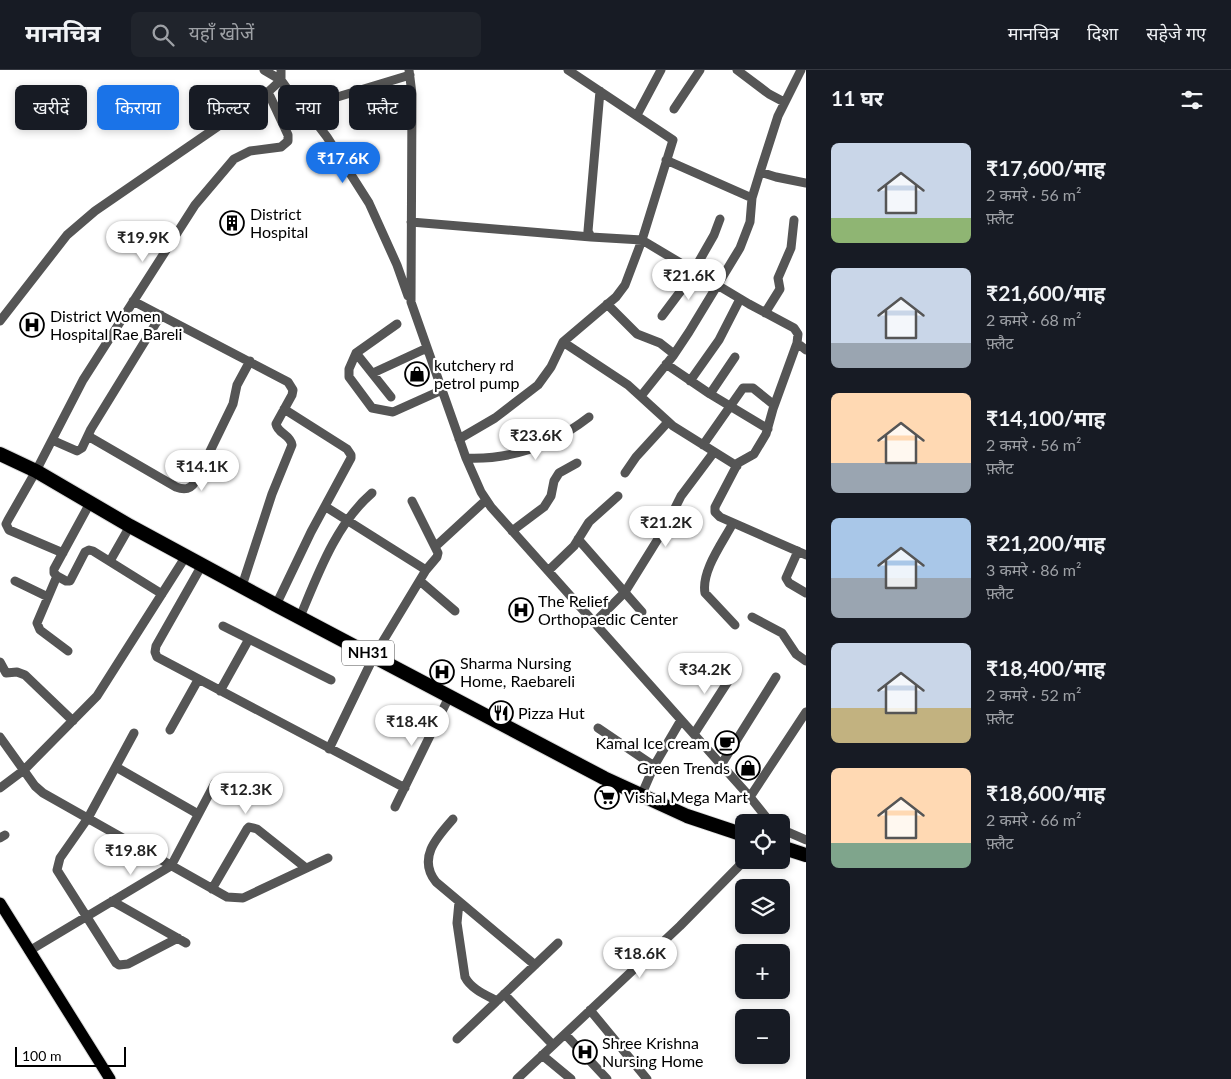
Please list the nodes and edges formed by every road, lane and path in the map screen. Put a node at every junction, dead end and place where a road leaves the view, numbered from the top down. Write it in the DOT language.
graph roads {
  1 [pos="264,70"];
  2 [pos="281,70"];
  3 [pos="568,70"];
  4 [pos="661,70"];
  5 [pos="700,70"];
  6 [pos="737,70"];
  7 [pos="801,70"];
  8 [pos="409,73"];
  9 [pos="280,80"];
  10 [pos="284,85"];
  11 [pos="600,91"];
  12 [pos="268,92"];
  13 [pos="339,96"];
  14 [pos="784,102"];
  15 [pos="674,109"];
  16 [pos="637,115"];
  17 [pos="213,130"];
  18 [pos="322,130"];
  19 [pos="666,160"];
  20 [pos="760,172"];
  21 [pos="806,182"];
  22 [pos="752,198"];
  23 [pos="720,219"];
  24 [pos="794,220"];
  25 [pos="411,222"];
  26 [pos="591,237"];
  27 [pos="642,240"];
  28 [pos="693,271"];
  29 [pos="718,286"];
  30 [pos="740,299"];
  31 [pos="133,301"];
  32 [pos="411,302"];
  33 [pos="607,304"];
  34 [pos="766,313"];
  35 [pos="160,315"];
  36 [pos="662,316"];
  37 [pos="0,321"];
  38 [pos="397,324"];
  39 [pos="563,342"];
  40 [pos="797,344"];
  41 [pos="427,348"];
  42 [pos="806,350"];
  43 [pos="356,353"];
  44 [pos="674,354"];
  45 [pos="735,357"];
  46 [pos="250,362"];
  47 [pos="666,364"];
  48 [pos="373,374"];
  49 [pos="690,381"];
  50 [pos="442,390"];
  51 [pos="710,394"];
  52 [pos="391,396"];
  53 [pos="641,396"];
  54 [pos="774,405"];
  55 [pos="729,406"];
  56 [pos="284,409"];
  57 [pos="589,417"];
  58 [pos="668,422"];
  59 [pos="768,429"];
  60 [pos="88,436"];
  61 [pos="460,439"];
  62 [pos="52,440"];
  63 [pos="703,445"];
  64 [pos="714,452"];
  65 [pos="3,454"];
  66 [pos="466,458"];
  67 [pos="577,463"];
  68 [pos="736,466"];
  69 [pos="36,472"];
  70 [pos="625,473"];
  71 [pos="372,493"];
  72 [pos="618,496"];
  73 [pos="486,500"];
  74 [pos="412,501"];
  75 [pos="90,503"];
  76 [pos="326,507"];
  77 [pos="348,521"];
  78 [pos="733,523"];
  79 [pos="130,526"];
  80 [pos="512,531"];
  81 [pos="578,539"];
  82 [pos="436,546"];
  83 [pos="62,552"];
  84 [pos="802,553"];
  85 [pos="186,556"];
  86 [pos="110,561"];
  87 [pos="202,565"];
  88 [pos="426,570"];
  89 [pos="548,570"];
  90 [pos="57,576"];
  91 [pos="15,581"];
  92 [pos="420,581"];
  93 [pos="242,586"];
  94 [pos="625,592"];
  95 [pos="806,593"];
  96 [pos="162,594"];
  97 [pos="48,597"];
  98 [pos="276,605"];
  99 [pos="456,610"];
  100 [pos="642,612"];
  101 [pos="300,617"];
  102 [pos="752,617"];
  103 [pos="594,623"];
  104 [pos="735,625"];
  105 [pos="222,626"];
  106 [pos="249,639"];
  107 [pos="68,651"];
  108 [pos="374,656"];
  109 [pos="806,661"];
  110 [pos="0,662"];
  111 [pos="736,669"];
  112 [pos="776,677"];
  113 [pos="198,680"];
  114 [pos="331,680"];
  115 [pos="220,691"];
  116 [pos="449,697"];
  117 [pos="806,712"];
  118 [pos="681,720"];
  119 [pos="74,721"];
  120 [pos="598,728"];
  121 [pos="170,730"];
  122 [pos="134,733"];
  123 [pos="694,734"];
  124 [pos="0,737"];
  125 [pos="329,749"];
  126 [pos="721,764"];
  127 [pos="654,766"];
  128 [pos="116,767"];
  129 [pos="24,770"];
  130 [pos="214,783"];
  131 [pos="0,788"];
  132 [pos="405,788"];
  133 [pos="641,796"];
  134 [pos="750,797"];
  135 [pos="395,808"];
  136 [pos="198,814"];
  137 [pos="764,814"];
  138 [pos="88,818"];
  139 [pos="453,819"];
  140 [pos="735,832"];
  141 [pos="790,833"];
  142 [pos="806,840"];
  143 [pos="790,851"];
  144 [pos="804,856"];
  145 [pos="328,858"];
  146 [pos="171,866"];
  147 [pos="306,868"];
  148 [pos="735,869"];
  149 [pos="212,889"];
  150 [pos="112,901"];
  151 [pos="460,902"];
  152 [pos="0,903"];
  153 [pos="87,917"];
  154 [pos="558,943"];
  155 [pos="29,951"];
  156 [pos="535,965"];
  157 [pos="504,994"];
  158 [pos="497,1002"];
  159 [pos="590,1010"];
  160 [pos="565,1034"];
  161 [pos="457,1039"];
  162 [pos="552,1045"];
  163 [pos="542,1055"];
  164 [pos="110,1079"];
  165 [pos="517,1079"];
  166 [pos="571,1079"];
  167 [pos="607,1079"];
  168 [pos="647,1079"];
  1 -- 9 [label="street"];
  2 -- 9 [label="street"];
  3 -- 11 [label="street"];
  4 -- 16 [label="street"];
  5 -- 15 [label="street"];
  6 -- 14 [label="street"];
  7 -- 14 [label="street"];
  8 -- 13 [label="street"];
  8 -- 25 [label="street"];
  9 -- 10 [label="street"];
  9 -- 12 [label="street"];
  11 -- 16 [label="street"];
  11 -- 26 [label="street"];
  12 -- 31 [label="street"];
  14 -- 20 [label="street"];
  16 -- 19 [label="street"];
  17 -- 37 [label="street"];
  18 -- 32 [label="street"];
  19 -- 22 [label="street"];
  19 -- 27 [label="street"];
  20 -- 21 [label="street"];
  20 -- 22 [label="street"];
  22 -- 29 [label="street"];
  23 -- 28 [label="street"];
  24 -- 34 [label="street"];
  25 -- 26 [label="street"];
  25 -- 32 [label="street"];
  26 -- 27 [label="street"];
  27 -- 28 [label="street"];
  27 -- 33 [label="street"];
  28 -- 29 [label="street"];
  28 -- 36 [label="street"];
  29 -- 30 [label="street"];
  29 -- 44 [label="street"];
  30 -- 34 [label="street"];
  30 -- 49 [label="street"];
  31 -- 35 [label="street"];
  31 -- 62 [label="street"];
  32 -- 41 [label="street"];
  33 -- 39 [label="street"];
  33 -- 44 [label="street"];
  34 -- 40 [label="street"];
  35 -- 46 [label="street"];
  35 -- 60 [label="street"];
  38 -- 43 [label="street"];
  39 -- 53 [label="street"];
  39 -- 61 [label="street"];
  40 -- 42 [label="street"];
  40 -- 54 [label="street"];
  41 -- 48 [label="street"];
  41 -- 50 [label="street"];
  43 -- 48 [label="street"];
  43 -- 50 [label="street"];
  44 -- 47 [label="street"];
  45 -- 51 [label="street"];
  46 -- 56 [label="street"];
  46 -- 60 [label="street"];
  47 -- 49 [label="street"];
  47 -- 53 [label="street"];
  48 -- 52 [label="street"];
  49 -- 51 [label="street"];
  50 -- 61 [label="street"];
  51 -- 55 [label="street"];
  53 -- 58 [label="street"];
  54 -- 55 [label="street"];
  54 -- 59 [label="street"];
  55 -- 59 [label="street"];
  55 -- 63 [label="street"];
  56 -- 76 [label="street"];
  56 -- 93 [label="street"];
  57 -- 66 [label="street"];
  58 -- 63 [label="street"];
  58 -- 70 [label="street"];
  59 -- 68 [label="street"];
  60 -- 62 [label="street"];
  61 -- 66 [label="street"];
  62 -- 69 [label="street"];
  63 -- 64 [label="street"];
  64 -- 68 [label="street"];
  64 -- 94 [label="street"];
  65 -- 69 [label="highway, NH31"];
  66 -- 73 [label="street"];
  67 -- 80 [label="street"];
  68 -- 78 [label="street"];
  69 -- 75 [label="highway, NH31"];
  69 -- 83 [label="street"];
  71 -- 77 [label="street"];
  72 -- 81 [label="street"];
  73 -- 80 [label="street"];
  73 -- 82 [label="street"];
  74 -- 82 [label="street"];
  75 -- 79 [label="highway, NH31"];
  75 -- 83 [label="street"];
  76 -- 77 [label="street"];
  76 -- 98 [label="street"];
  77 -- 88 [label="street"];
  77 -- 101 [label="street"];
  78 -- 84 [label="street"];
  78 -- 104 [label="street"];
  79 -- 85 [label="highway, NH31"];
  79 -- 86 [label="street"];
  80 -- 89 [label="street"];
  81 -- 89 [label="street"];
  81 -- 94 [label="street"];
  82 -- 88 [label="street"];
  83 -- 90 [label="street"];
  84 -- 95 [label="street"];
  85 -- 87 [label="highway, NH31"];
  85 -- 96 [label="street"];
  86 -- 90 [label="street"];
  86 -- 96 [label="street"];
  87 -- 93 [label="highway, NH31"];
  87 -- 113 [label="street"];
  88 -- 92 [label="street"];
  89 -- 103 [label="street"];
  90 -- 97 [label="street"];
  91 -- 97 [label="street"];
  92 -- 99 [label="street"];
  92 -- 108 [label="street"];
  93 -- 98 [label="highway, NH31"];
  94 -- 100 [label="street"];
  94 -- 103 [label="street"];
  96 -- 119 [label="street"];
  97 -- 107 [label="street"];
  98 -- 101 [label="highway, NH31"];
  101 -- 108 [label="highway, NH31"];
  102 -- 109 [label="street"];
  103 -- 118 [label="street"];
  105 -- 106 [label="street"];
  106 -- 114 [label="street"];
  106 -- 115 [label="street"];
  108 -- 116 [label="highway, NH31"];
  108 -- 125 [label="street"];
  110 -- 119 [label="street"];
  111 -- 123 [label="street"];
  112 -- 126 [label="street"];
  113 -- 115 [label="street"];
  113 -- 121 [label="street"];
  115 -- 125 [label="street"];
  116 -- 132 [label="street"];
  116 -- 133 [label="highway, NH31"];
  117 -- 134 [label="street"];
  118 -- 123 [label="street"];
  118 -- 127 [label="street"];
  119 -- 129 [label="street"];
  120 -- 127 [label="street"];
  122 -- 128 [label="street"];
  123 -- 126 [label="street"];
  124 -- 129 [label="street"];
  125 -- 132 [label="street"];
  126 -- 134 [label="street"];
  127 -- 133 [label="street"];
  128 -- 136 [label="street"];
  128 -- 138 [label="street"];
  129 -- 131 [label="street"];
  129 -- 138 [label="street"];
  130 -- 136 [label="street"];
  132 -- 135 [label="street"];
  133 -- 140 [label="highway, NH31"];
  134 -- 137 [label="street"];
  136 -- 146 [label="street"];
  138 -- 146 [label="street"];
  138 -- 153 [label="street"];
  139 -- 151 [label="street"];
  141 -- 142 [label="street"];
  143 -- 144 [label="highway"];
  145 -- 147 [label="street"];
  146 -- 149 [label="street"];
  146 -- 150 [label="street"];
  147 -- 149 [label="street"];
  147 -- 149 [label="street"];
  148 -- 159 [label="street"];
  150 -- 153 [label="street"];
  150 -- 153 [label="street"];
  151 -- 156 [label="street"];
  151 -- 158 [label="street"];
  152 -- 155 [label="main road"];
  153 -- 155 [label="street"];
  154 -- 156 [label="street"];
  155 -- 164 [label="main road"];
  156 -- 157 [label="street"];
  157 -- 158 [label="street"];
  157 -- 162 [label="street"];
  158 -- 161 [label="street"];
  159 -- 160 [label="street"];
  159 -- 168 [label="street"];
  160 -- 162 [label="street"];
  160 -- 167 [label="street"];
  162 -- 163 [label="street"];
  163 -- 165 [label="street"];
  163 -- 166 [label="street"];
}
